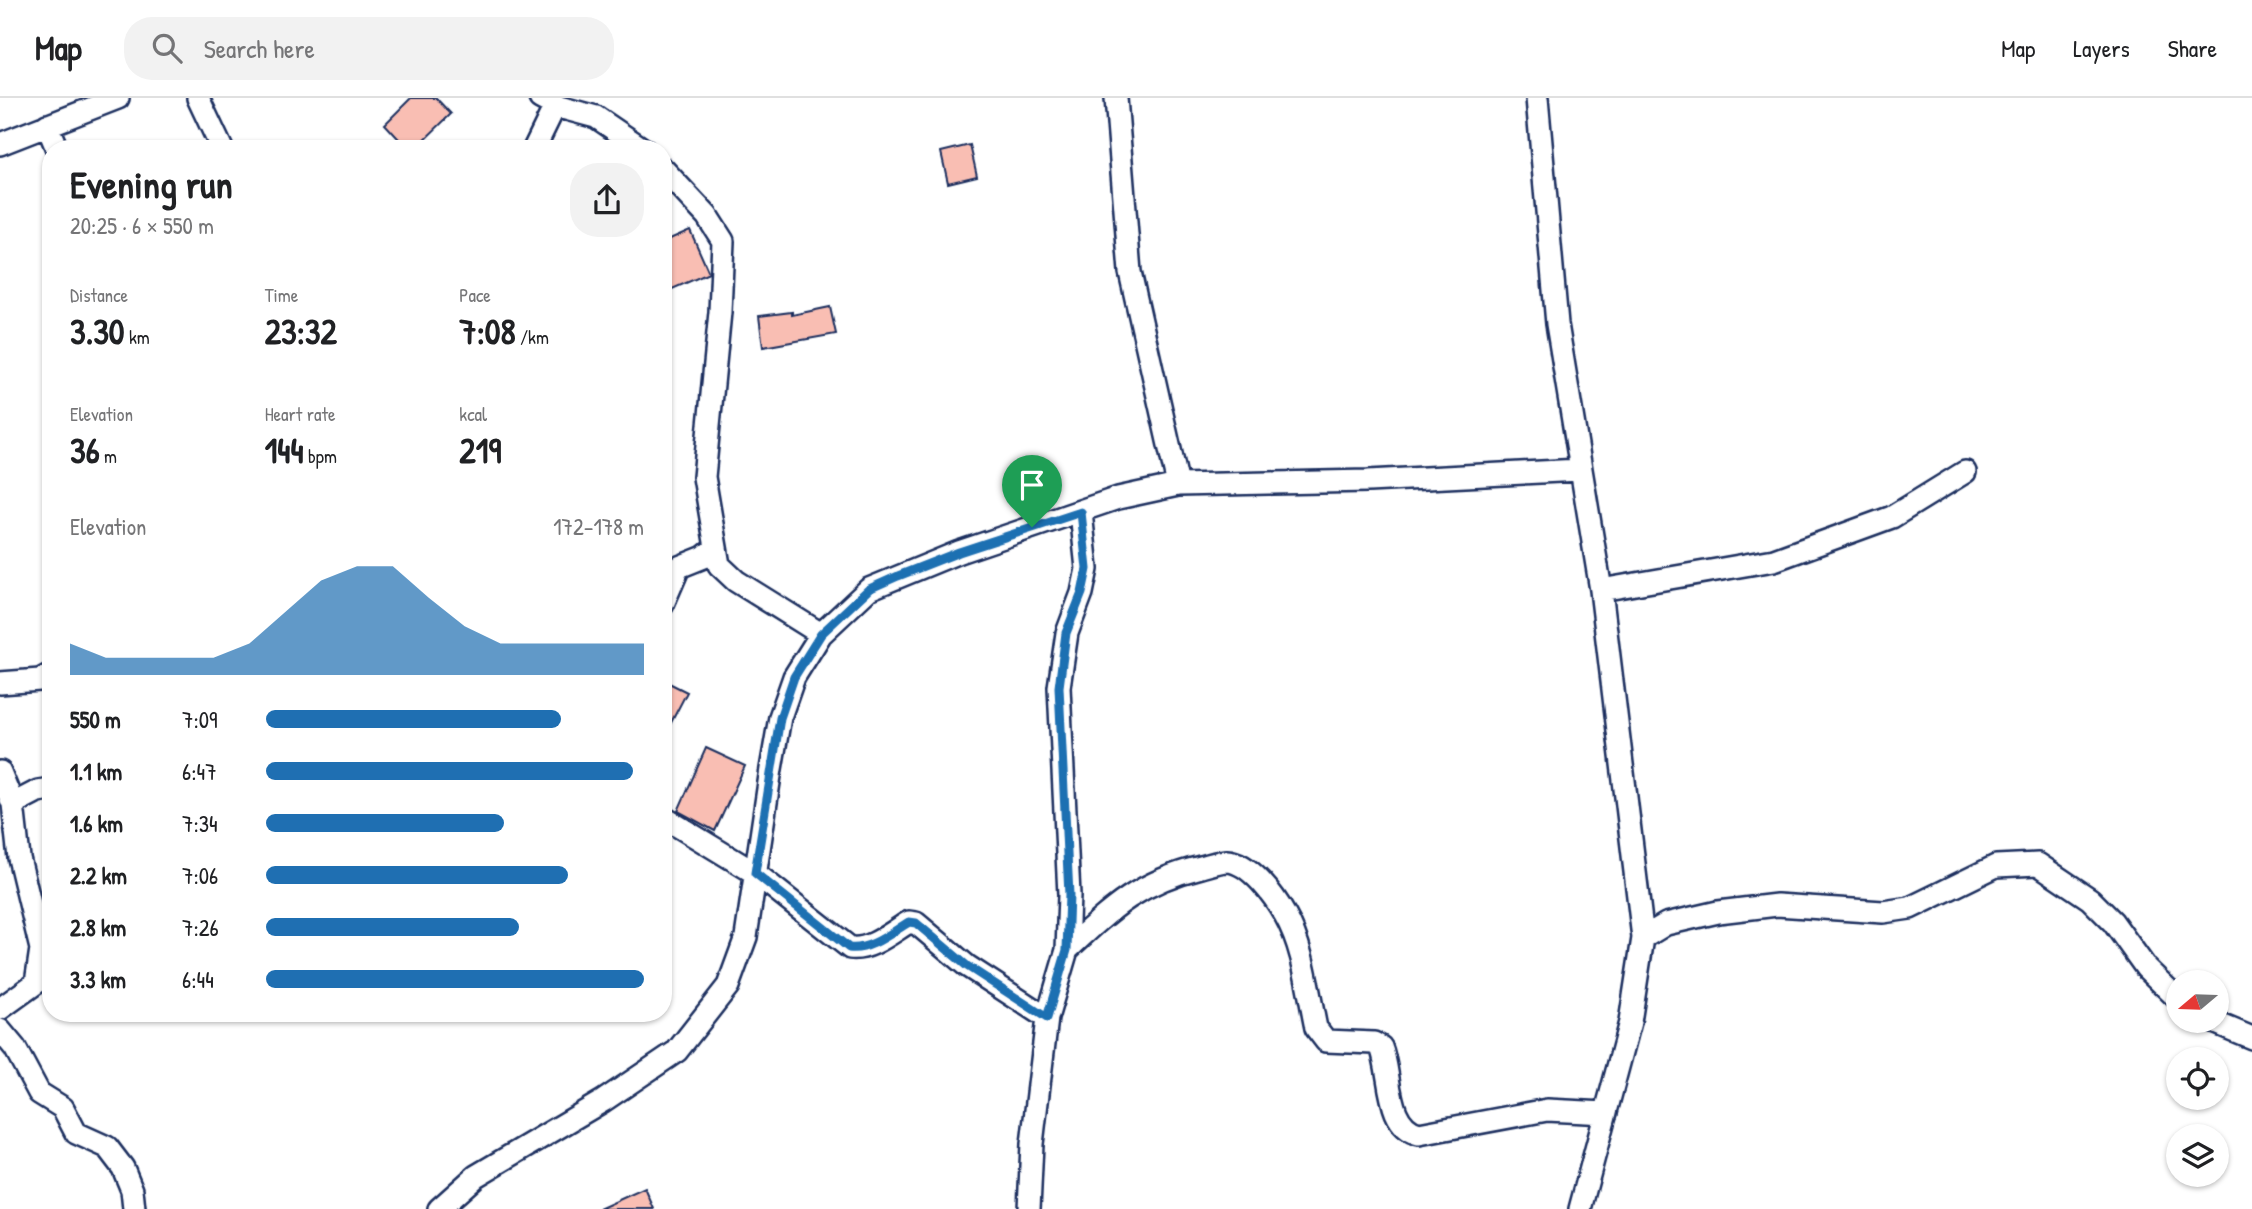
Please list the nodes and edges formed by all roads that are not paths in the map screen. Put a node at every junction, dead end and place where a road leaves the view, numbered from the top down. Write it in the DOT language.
graph roads {
  1 [pos="118,98"];
  2 [pos="198,98"];
  3 [pos="1116,98"];
  4 [pos="1537,98"];
  5 [pos="547,102"];
  6 [pos="47,125"];
  7 [pos="53,140"];
  8 [pos="218,140"];
  9 [pos="536,140"];
  10 [pos="630,140"];
  11 [pos="0,144"];
  12 [pos="672,179"];
  13 [pos="1580,470"];
  14 [pos="1965,472"];
  15 [pos="1178,485"];
  16 [pos="1081,512"];
  17 [pos="714,549"];
  18 [pos="672,583"];
  19 [pos="1601,590"];
  20 [pos="821,634"];
  21 [pos="42,679"];
  22 [pos="0,683"];
  23 [pos="0,772"];
  24 [pos="42,790"];
  25 [pos="13,804"];
  26 [pos="672,822"];
  27 [pos="755,873"];
  28 [pos="1643,938"];
  29 [pos="1067,950"];
  30 [pos="2166,987"];
  31 [pos="0,1009"];
  32 [pos="1047,1018"];
  33 [pos="2230,1029"];
  34 [pos="0,1030"];
  35 [pos="2252,1038"];
  36 [pos="1606,1113"];
  37 [pos="134,1209"];
  38 [pos="439,1209"];
  39 [pos="1029,1209"];
  40 [pos="1580,1209"];
  1 -- 6 [label="street"];
  2 -- 8 [label="street"];
  3 -- 15 [label="street"];
  4 -- 13 [label="street"];
  5 -- 9 [label="street"];
  5 -- 10 [label="street"];
  6 -- 7 [label="street"];
  6 -- 11 [label="street"];
  12 -- 17 [label="street"];
  13 -- 15 [label="street"];
  13 -- 19 [label="street"];
  14 -- 19 [label="street"];
  15 -- 16 [label="street"];
  16 -- 20 [label="street"];
  16 -- 29 [label="street"];
  17 -- 18 [label="street"];
  17 -- 20 [label="street"];
  19 -- 28 [label="street"];
  20 -- 27 [label="street"];
  21 -- 22 [label="street"];
  23 -- 25 [label="street"];
  24 -- 25 [label="street"];
  25 -- 31 [label="street"];
  26 -- 27 [label="street"];
  27 -- 32 [label="street"];
  27 -- 38 [label="street"];
  28 -- 30 [label="street"];
  28 -- 36 [label="street"];
  29 -- 32 [label="street"];
  29 -- 36 [label="street"];
  32 -- 39 [label="street"];
  33 -- 35 [label="street"];
  34 -- 37 [label="street"];
  36 -- 40 [label="street"];
}
